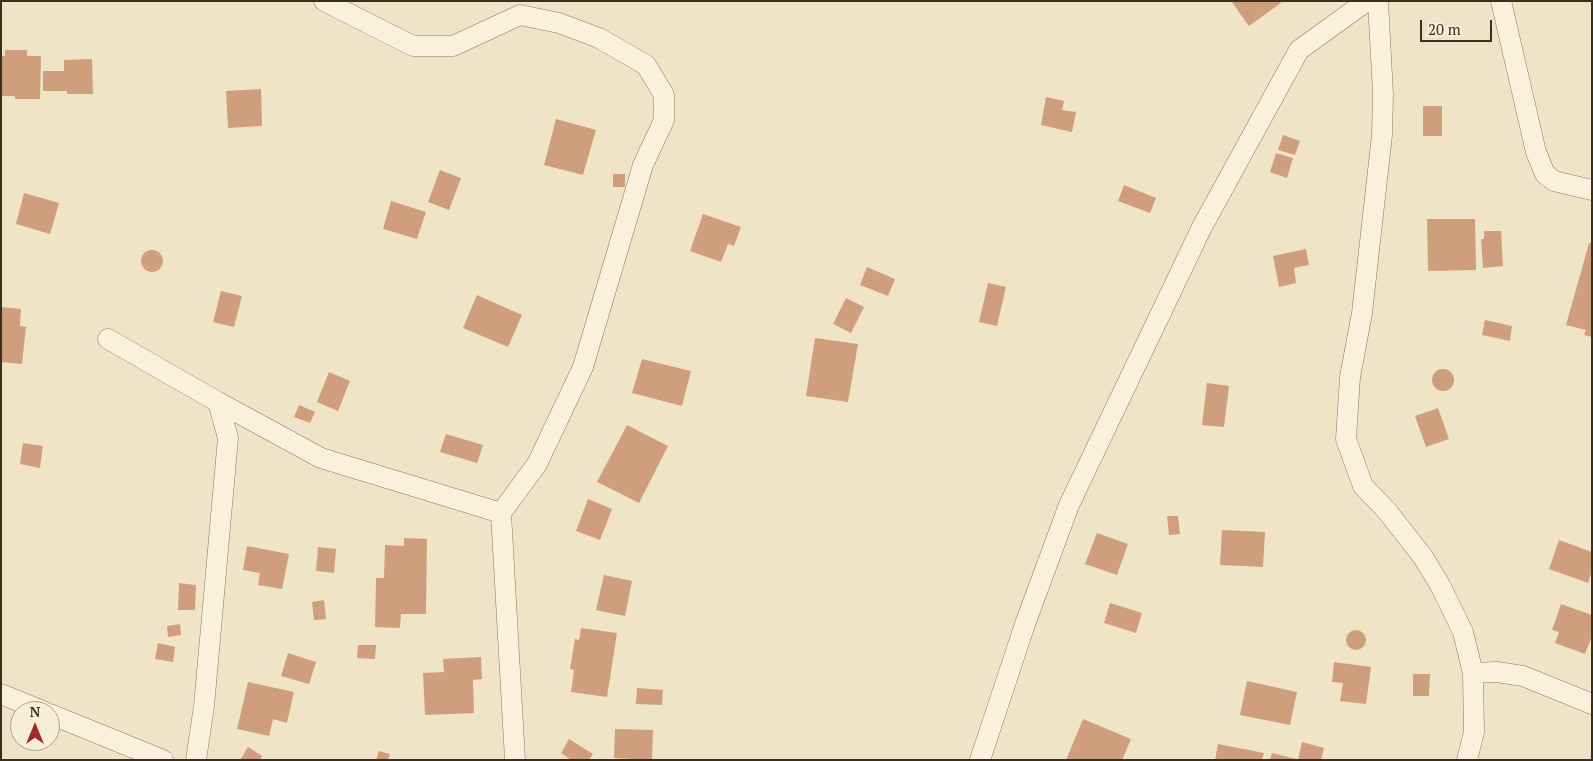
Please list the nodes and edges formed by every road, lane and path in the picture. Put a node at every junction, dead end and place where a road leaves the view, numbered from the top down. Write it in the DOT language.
graph roads {
  1 [pos="324,1"];
  2 [pos="1367,1"];
  3 [pos="1378,1"];
  4 [pos="1501,1"];
  5 [pos="1592,190"];
  6 [pos="108,339"];
  7 [pos="218,402"];
  8 [pos="501,513"];
  9 [pos="1473,673"];
  10 [pos="1,694"];
  11 [pos="18,701"];
  12 [pos="1592,704"];
  13 [pos="60,718"];
  14 [pos="163,760"];
  15 [pos="196,760"];
  16 [pos="515,760"];
  17 [pos="980,760"];
  18 [pos="1467,760"];
  1 -- 8 [label="street"];
  2 -- 17 [label="street"];
  3 -- 9 [label="street"];
  4 -- 5 [label="street"];
  6 -- 7 [label="street"];
  7 -- 8 [label="street"];
  7 -- 15 [label="street"];
  8 -- 16 [label="street"];
  9 -- 12 [label="street"];
  9 -- 18 [label="street"];
  10 -- 11 [label="street"];
  13 -- 14 [label="street"];
}
